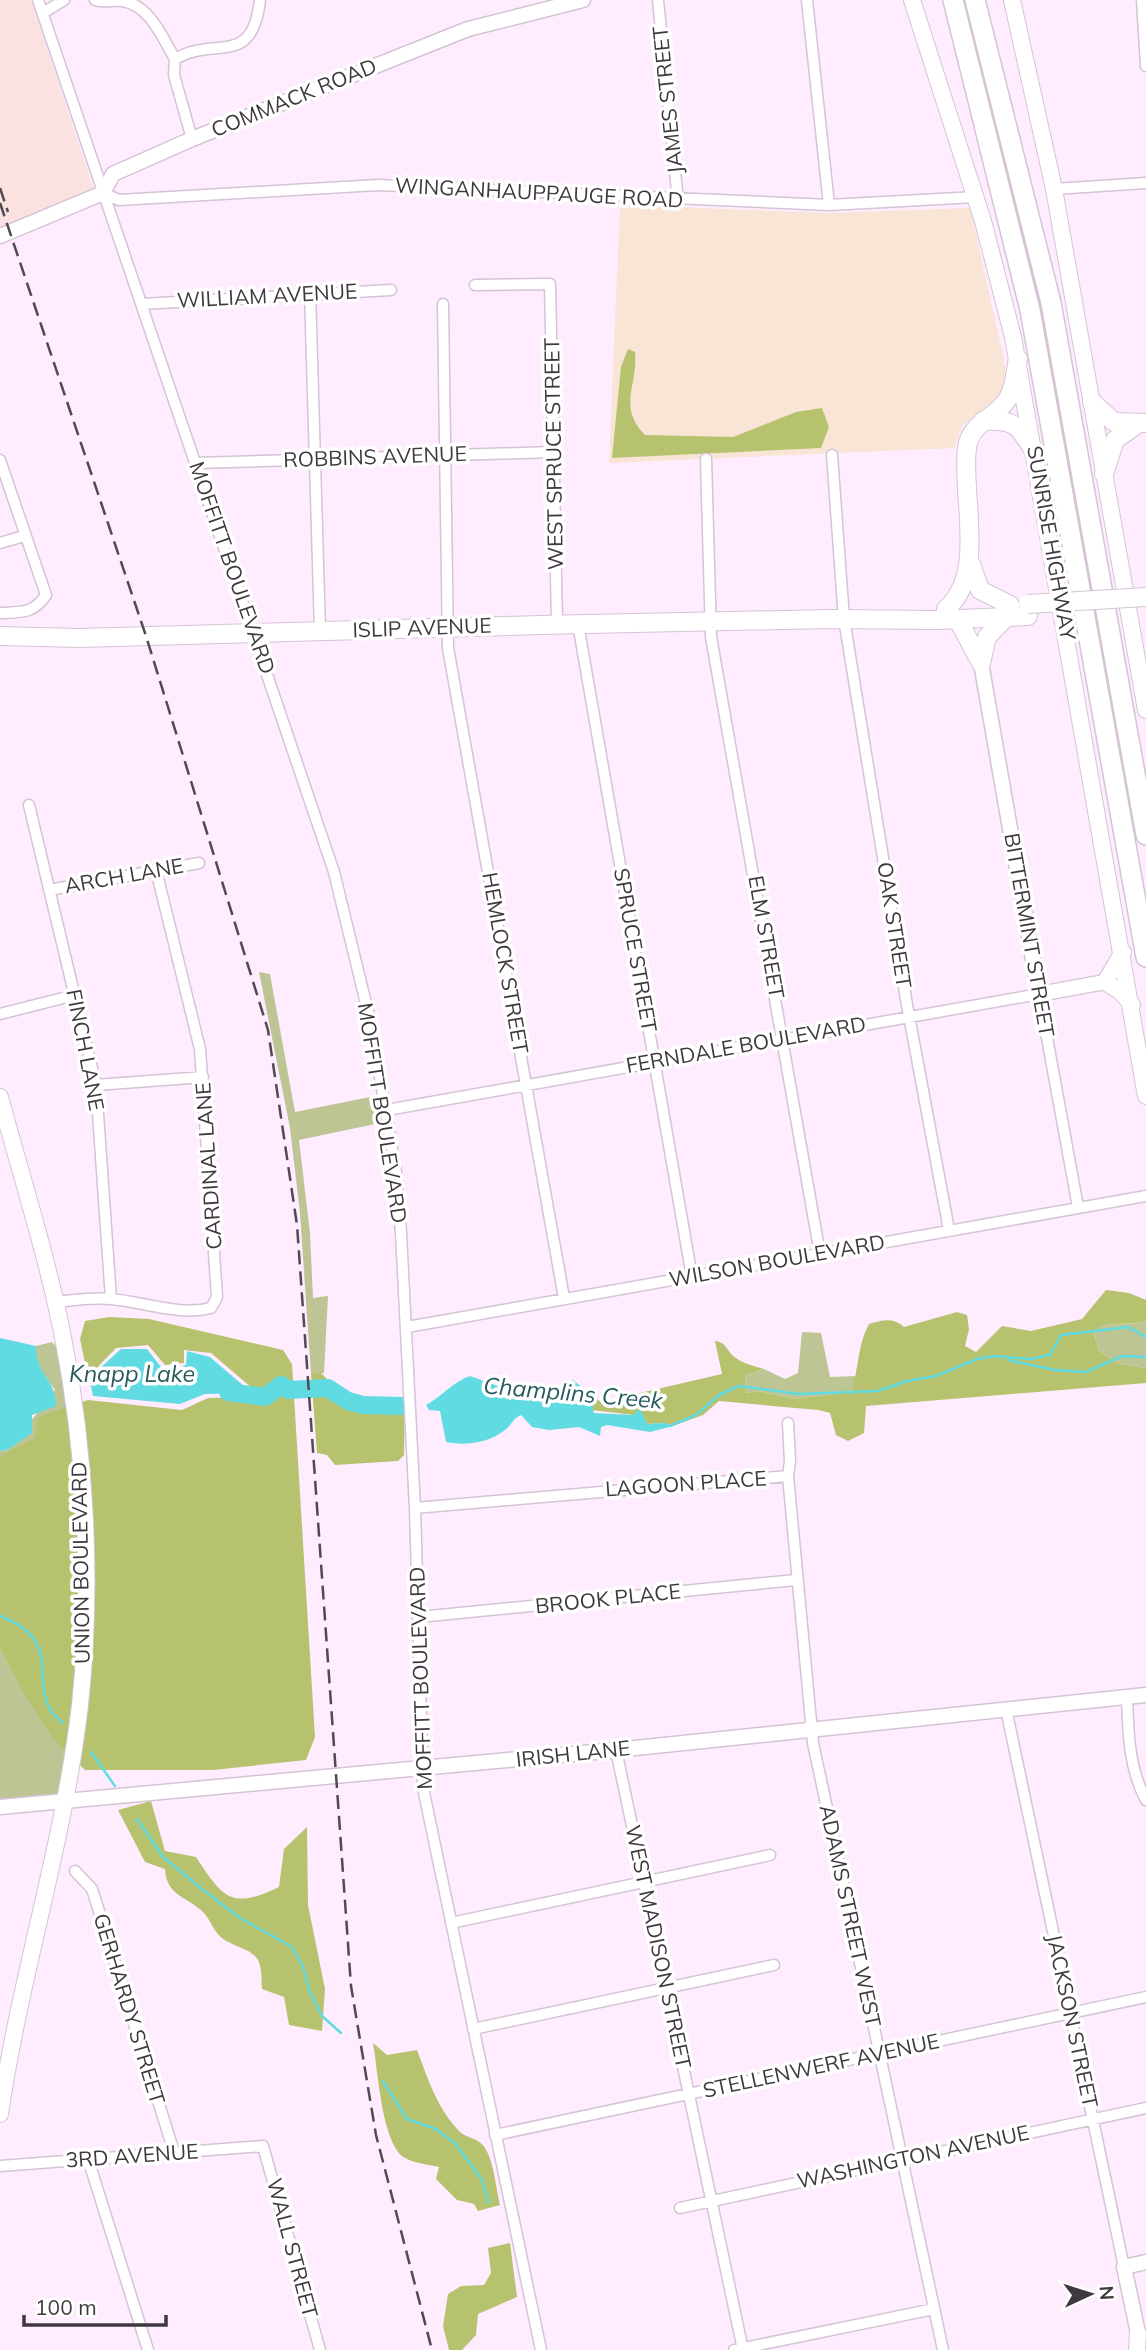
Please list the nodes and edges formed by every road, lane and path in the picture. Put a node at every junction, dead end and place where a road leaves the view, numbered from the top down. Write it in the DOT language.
graph roads {
  1 [pos="38,0"];
  2 [pos="64,0"];
  3 [pos="95,0"];
  4 [pos="260,0"];
  5 [pos="583,0"];
  6 [pos="658,0"];
  7 [pos="807,0"];
  8 [pos="912,0"];
  9 [pos="953,0"];
  10 [pos="975,0"];
  11 [pos="1012,0"];
  12 [pos="1142,0"];
  13 [pos="43,13"];
  14 [pos="175,60"];
  15 [pos="1146,66"];
  16 [pos="192,139"];
  17 [pos="1146,183"];
  18 [pos="1054,189"];
  19 [pos="103,193"];
  20 [pos="976,197"];
  21 [pos="678,201"];
  22 [pos="829,205"];
  23 [pos="0,236"];
  24 [pos="475,285"];
  25 [pos="391,290"];
  26 [pos="310,292"];
  27 [pos="142,304"];
  28 [pos="443,304"];
  29 [pos="1017,359"];
  30 [pos="1092,402"];
  31 [pos="983,421"];
  32 [pos="1141,424"];
  33 [pos="1034,451"];
  34 [pos="554,452"];
  35 [pos="445,454"];
  36 [pos="832,455"];
  37 [pos="316,458"];
  38 [pos="0,460"];
  39 [pos="706,460"];
  40 [pos="196,463"];
  41 [pos="1104,474"];
  42 [pos="24,536"];
  43 [pos="0,543"];
  44 [pos="969,557"];
  45 [pos="1146,597"];
  46 [pos="1146,609"];
  47 [pos="1018,611"];
  48 [pos="0,612"];
  49 [pos="16,612"];
  50 [pos="952,615"];
  51 [pos="844,619"];
  52 [pos="711,621"];
  53 [pos="557,624"];
  54 [pos="578,624"];
  55 [pos="449,628"];
  56 [pos="320,631"];
  57 [pos="255,634"];
  58 [pos="8,636"];
  59 [pos="981,663"];
  60 [pos="1146,710"];
  61 [pos="29,805"];
  62 [pos="1146,835"];
  63 [pos="199,863"];
  64 [pos="156,870"];
  65 [pos="49,890"];
  66 [pos="1123,952"];
  67 [pos="1146,957"];
  68 [pos="1105,982"];
  69 [pos="1039,994"];
  70 [pos="75,995"];
  71 [pos="1132,1006"];
  72 [pos="0,1014"];
  73 [pos="911,1016"];
  74 [pos="784,1038"];
  75 [pos="654,1061"];
  76 [pos="203,1077"];
  77 [pos="526,1083"];
  78 [pos="96,1085"];
  79 [pos="1146,1096"];
  80 [pos="0,1097"];
  81 [pos="387,1110"];
  82 [pos="1146,1196"];
  83 [pos="1078,1207"];
  84 [pos="949,1230"];
  85 [pos="820,1254"];
  86 [pos="692,1277"];
  87 [pos="564,1298"];
  88 [pos="111,1299"];
  89 [pos="55,1302"];
  90 [pos="407,1327"];
  91 [pos="788,1423"];
  92 [pos="788,1476"];
  93 [pos="415,1508"];
  94 [pos="796,1580"];
  95 [pos="419,1617"];
  96 [pos="1146,1695"];
  97 [pos="1127,1697"];
  98 [pos="1006,1709"];
  99 [pos="811,1729"];
  100 [pos="617,1750"];
  101 [pos="421,1769"];
  102 [pos="1146,1800"];
  103 [pos="65,1801"];
  104 [pos="0,1807"];
  105 [pos="771,1855"];
  106 [pos="75,1871"];
  107 [pos="644,1882"];
  108 [pos="451,1923"];
  109 [pos="774,1965"];
  110 [pos="667,1989"];
  111 [pos="1146,1997"];
  112 [pos="1070,2013"];
  113 [pos="473,2029"];
  114 [pos="880,2053"];
  115 [pos="689,2093"];
  116 [pos="1146,2108"];
  117 [pos="0,2114"];
  118 [pos="1093,2119"];
  119 [pos="495,2135"];
  120 [pos="263,2146"];
  121 [pos="174,2152"];
  122 [pos="88,2159"];
  123 [pos="902,2159"];
  124 [pos="0,2166"];
  125 [pos="712,2200"];
  126 [pos="680,2208"];
  127 [pos="1146,2262"];
  128 [pos="1124,2267"];
  129 [pos="934,2309"];
  130 [pos="1140,2343"];
  131 [pos="740,2349"];
  132 [pos="148,2350"];
  133 [pos="320,2350"];
  134 [pos="541,2350"];
  135 [pos="943,2350"];
  1 -- 13 [label="street, MOFFITT BOULEVARD"];
  2 -- 13 [label="street"];
  3 -- 14 [label="street"];
  4 -- 14 [label="street"];
  5 -- 16 [label="street, COMMACK ROAD"];
  6 -- 21 [label="street, JAMES STREET"];
  7 -- 22 [label="street"];
  8 -- 20 [label="main road, SUNRISE HIGHWAY"];
  9 -- 67 [label="highway, SUNRISE HIGHWAY"];
  10 -- 62 [label="highway, SUNRISE HIGHWAY"];
  11 -- 18 [label="main road"];
  12 -- 15 [label="street"];
  13 -- 19 [label="street, MOFFITT BOULEVARD"];
  14 -- 16 [label="street"];
  16 -- 19 [label="street, COMMACK ROAD"];
  17 -- 18 [label="street"];
  18 -- 30 [label="main road"];
  19 -- 21 [label="street, WINGANHAUPPAUGE ROAD"];
  19 -- 23 [label="street, COMMACK ROAD"];
  19 -- 27 [label="street, MOFFITT BOULEVARD"];
  20 -- 22 [label="street, WINGANHAUPPAUGE ROAD"];
  20 -- 29 [label="main road, SUNRISE HIGHWAY"];
  21 -- 22 [label="street, WINGANHAUPPAUGE ROAD"];
  24 -- 34 [label="street, WEST SPRUCE STREET"];
  25 -- 26 [label="street, WILLIAM AVENUE"];
  26 -- 27 [label="street, WILLIAM AVENUE"];
  26 -- 37 [label="street"];
  27 -- 40 [label="street, MOFFITT BOULEVARD"];
  28 -- 35 [label="street, HEMLOCK STREET"];
  29 -- 31 [label="main road"];
  29 -- 33 [label="main road, SUNRISE HIGHWAY"];
  30 -- 32 [label="main road"];
  30 -- 41 [label="main road"];
  31 -- 33 [label="main road"];
  31 -- 44 [label="main road"];
  32 -- 41 [label="main road"];
  33 -- 66 [label="main road, SUNRISE HIGHWAY"];
  34 -- 35 [label="street, ROBBINS AVENUE"];
  34 -- 53 [label="street, WEST SPRUCE STREET"];
  35 -- 37 [label="street, ROBBINS AVENUE"];
  35 -- 55 [label="street, HEMLOCK STREET"];
  36 -- 51 [label="street, OAK STREET"];
  37 -- 40 [label="street, ROBBINS AVENUE"];
  37 -- 56 [label="street"];
  38 -- 42 [label="street"];
  39 -- 52 [label="street, ELM STREET"];
  40 -- 57 [label="street, MOFFITT BOULEVARD"];
  41 -- 60 [label="main road"];
  42 -- 43 [label="street"];
  42 -- 49 [label="street"];
  44 -- 47 [label="main road"];
  44 -- 50 [label="main road"];
  45 -- 47 [label="main road, ISLIP AVENUE, bridge"];
  46 -- 47 [label="main road, ISLIP AVENUE"];
  47 -- 50 [label="main road, ISLIP AVENUE"];
  47 -- 59 [label="main road"];
  48 -- 49 [label="street"];
  49 -- 58 [label="street"];
  50 -- 51 [label="main road, ISLIP AVENUE"];
  50 -- 59 [label="main road"];
  51 -- 52 [label="main road, ISLIP AVENUE"];
  51 -- 73 [label="street, OAK STREET"];
  52 -- 54 [label="main road, ISLIP AVENUE"];
  52 -- 74 [label="street, ELM STREET"];
  53 -- 54 [label="main road, ISLIP AVENUE"];
  53 -- 55 [label="main road, ISLIP AVENUE"];
  54 -- 75 [label="street, SPRUCE STREET"];
  55 -- 56 [label="main road, ISLIP AVENUE"];
  55 -- 77 [label="street, HEMLOCK STREET"];
  56 -- 57 [label="main road, ISLIP AVENUE"];
  57 -- 58 [label="main road, ISLIP AVENUE"];
  57 -- 81 [label="street, MOFFITT BOULEVARD"];
  59 -- 69 [label="street, BITTERMINT STREET"];
  61 -- 65 [label="street, FINCH LANE"];
  63 -- 64 [label="street, ARCH LANE"];
  64 -- 65 [label="street, ARCH LANE"];
  64 -- 76 [label="street, CARDINAL LANE"];
  65 -- 70 [label="street, FINCH LANE"];
  66 -- 68 [label="main road"];
  66 -- 71 [label="main road, SUNRISE HIGHWAY"];
  68 -- 69 [label="street, FERNDALE BOULEVARD"];
  68 -- 71 [label="main road"];
  69 -- 73 [label="street, FERNDALE BOULEVARD"];
  69 -- 83 [label="street, BITTERMINT STREET"];
  70 -- 72 [label="street"];
  70 -- 78 [label="street, FINCH LANE"];
  71 -- 79 [label="main road, SUNRISE HIGHWAY"];
  73 -- 74 [label="street, FERNDALE BOULEVARD"];
  73 -- 84 [label="street, OAK STREET"];
  74 -- 75 [label="street, FERNDALE BOULEVARD"];
  74 -- 85 [label="street, ELM STREET"];
  75 -- 77 [label="street, FERNDALE BOULEVARD"];
  75 -- 86 [label="street, SPRUCE STREET"];
  76 -- 78 [label="street"];
  76 -- 88 [label="street, CARDINAL LANE"];
  77 -- 81 [label="street, FERNDALE BOULEVARD"];
  77 -- 87 [label="street, HEMLOCK STREET"];
  78 -- 88 [label="street, FINCH LANE"];
  80 -- 89 [label="main road, UNION BOULEVARD"];
  81 -- 90 [label="street, MOFFITT BOULEVARD"];
  82 -- 83 [label="street, WILSON BOULEVARD"];
  83 -- 84 [label="street, WILSON BOULEVARD"];
  84 -- 85 [label="street, WILSON BOULEVARD"];
  85 -- 86 [label="street, WILSON BOULEVARD"];
  86 -- 87 [label="street, WILSON BOULEVARD"];
  87 -- 90 [label="street, WILSON BOULEVARD"];
  88 -- 89 [label="street, CARDINAL LANE"];
  89 -- 103 [label="main road, UNION BOULEVARD"];
  90 -- 93 [label="street, MOFFITT BOULEVARD"];
  91 -- 92 [label="street"];
  92 -- 93 [label="street, LAGOON PLACE"];
  92 -- 94 [label="street, LAGOON PLACE"];
  93 -- 95 [label="street, MOFFITT BOULEVARD"];
  94 -- 95 [label="street, BROOK PLACE"];
  94 -- 99 [label="street, LAGOON PLACE"];
  95 -- 101 [label="street, MOFFITT BOULEVARD"];
  96 -- 97 [label="street, IRISH LANE"];
  97 -- 98 [label="street, IRISH LANE"];
  97 -- 102 [label="street"];
  98 -- 99 [label="street, IRISH LANE"];
  98 -- 112 [label="street, JACKSON STREET"];
  99 -- 100 [label="street, IRISH LANE"];
  99 -- 114 [label="street, ADAMS STREET WEST"];
  100 -- 101 [label="street, IRISH LANE"];
  100 -- 107 [label="street, WEST MADISON STREET"];
  101 -- 103 [label="street, IRISH LANE"];
  101 -- 108 [label="street, MOFFITT BOULEVARD"];
  103 -- 104 [label="street, IRISH LANE"];
  103 -- 117 [label="main road, UNION BOULEVARD"];
  105 -- 107 [label="street"];
  106 -- 121 [label="street, GERHARDY STREET"];
  107 -- 108 [label="street"];
  107 -- 110 [label="street, WEST MADISON STREET"];
  108 -- 113 [label="street, MOFFITT BOULEVARD"];
  109 -- 110 [label="street"];
  110 -- 113 [label="street"];
  110 -- 115 [label="street, WEST MADISON STREET"];
  111 -- 112 [label="street, STELLENWERF AVENUE"];
  112 -- 114 [label="street, STELLENWERF AVENUE"];
  112 -- 118 [label="street, JACKSON STREET"];
  113 -- 119 [label="street, MOFFITT BOULEVARD"];
  114 -- 115 [label="street, STELLENWERF AVENUE"];
  114 -- 123 [label="street, ADAMS STREET WEST"];
  115 -- 119 [label="street, STELLENWERF AVENUE"];
  115 -- 125 [label="street, WEST MADISON STREET"];
  116 -- 118 [label="street, WASHINGTON AVENUE"];
  118 -- 123 [label="street, WASHINGTON AVENUE"];
  118 -- 128 [label="street, JACKSON STREET"];
  119 -- 134 [label="street, MOFFITT BOULEVARD"];
  120 -- 121 [label="street, 3RD AVENUE"];
  120 -- 133 [label="street, WALL STREET"];
  121 -- 122 [label="street, 3RD AVENUE"];
  122 -- 124 [label="street, 3RD AVENUE"];
  122 -- 132 [label="street"];
  123 -- 125 [label="street, WASHINGTON AVENUE"];
  123 -- 129 [label="street, ADAMS STREET WEST"];
  125 -- 126 [label="street, WASHINGTON AVENUE"];
  125 -- 131 [label="street, WEST MADISON STREET"];
  127 -- 128 [label="street"];
  128 -- 130 [label="street, JACKSON STREET"];
  129 -- 131 [label="street"];
  129 -- 135 [label="street, ADAMS STREET WEST"];
}
